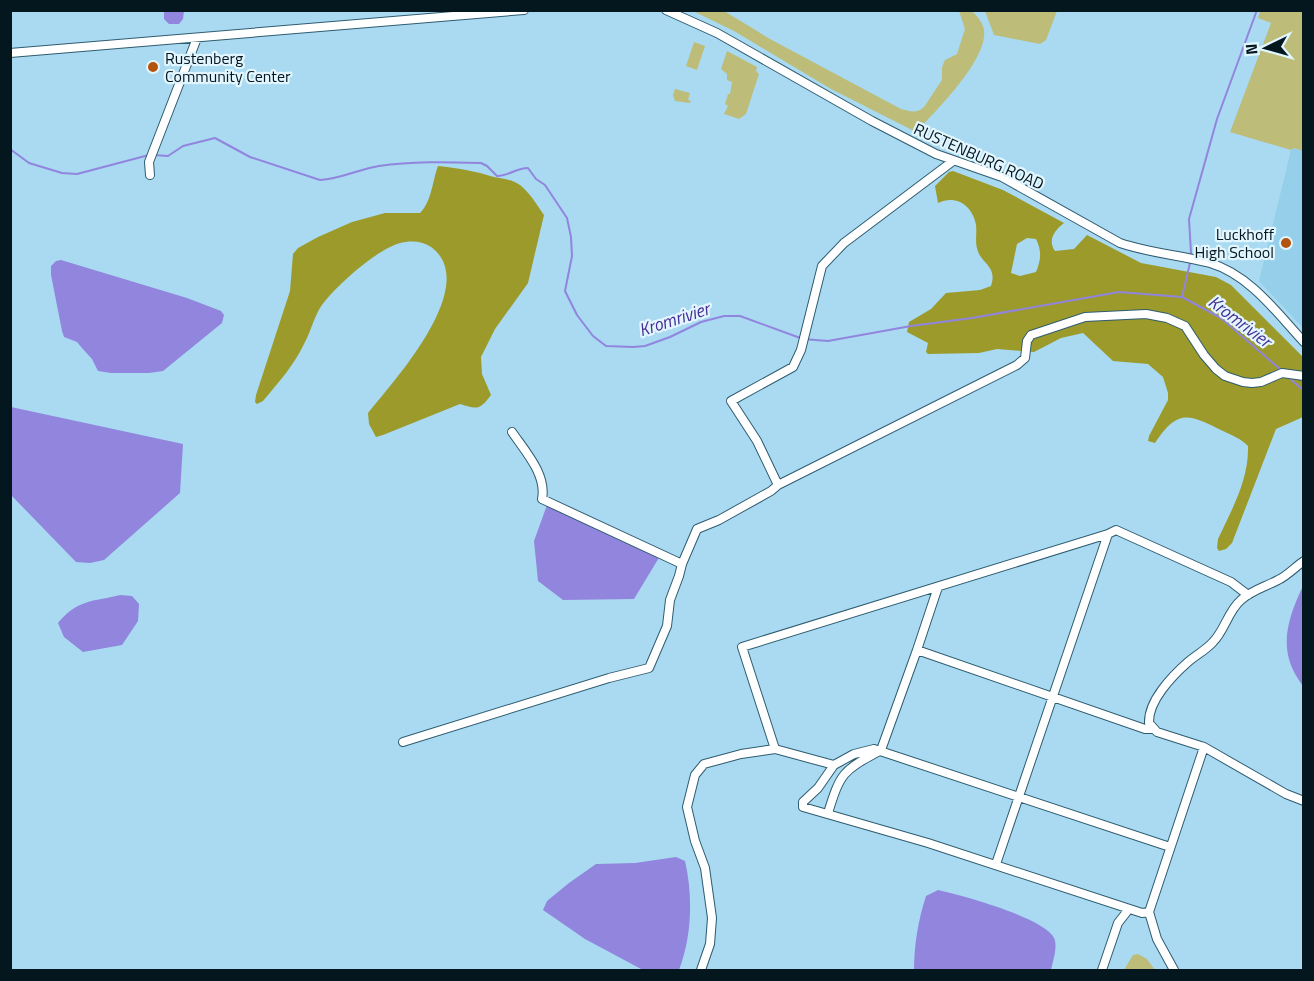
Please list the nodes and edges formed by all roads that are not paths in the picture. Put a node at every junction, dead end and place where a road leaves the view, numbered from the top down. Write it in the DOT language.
graph roads {
  1 [pos="524,10"];
  2 [pos="666,10"];
  3 [pos="197,38"];
  4 [pos="10,53"];
  5 [pos="953,161"];
  6 [pos="150,175"];
  7 [pos="1304,342"];
  8 [pos="1304,376"];
  9 [pos="512,432"];
  10 [pos="778,484"];
  11 [pos="1108,534"];
  12 [pos="1304,561"];
  13 [pos="682,564"];
  14 [pos="938,587"];
  15 [pos="1248,595"];
  16 [pos="917,650"];
  17 [pos="1052,698"];
  18 [pos="1152,729"];
  19 [pos="403,742"];
  20 [pos="1204,747"];
  21 [pos="775,749"];
  22 [pos="881,750"];
  23 [pos="834,765"];
  24 [pos="1018,795"];
  25 [pos="1304,801"];
  26 [pos="828,813"];
  27 [pos="1170,847"];
  28 [pos="996,864"];
  29 [pos="1129,909"];
  30 [pos="1149,912"];
  31 [pos="701,970"];
  32 [pos="1102,970"];
  33 [pos="1174,970"];
  1 -- 3 [label="street"];
  2 -- 5 [label="street, RUSTENBURG ROAD"];
  3 -- 4 [label="street"];
  3 -- 6 [label="street"];
  5 -- 7 [label="street, RUSTENBURG ROAD"];
  5 -- 10 [label="street"];
  8 -- 10 [label="street"];
  9 -- 13 [label="street"];
  10 -- 13 [label="street"];
  11 -- 14 [label="street"];
  11 -- 15 [label="street"];
  11 -- 17 [label="street"];
  12 -- 15 [label="street"];
  13 -- 19 [label="street"];
  14 -- 16 [label="street"];
  14 -- 21 [label="street"];
  15 -- 18 [label="street"];
  16 -- 17 [label="street"];
  16 -- 22 [label="street"];
  17 -- 18 [label="street"];
  17 -- 24 [label="street"];
  18 -- 20 [label="street"];
  20 -- 25 [label="street"];
  20 -- 27 [label="street"];
  21 -- 23 [label="street"];
  21 -- 31 [label="street"];
  22 -- 23 [label="street"];
  22 -- 24 [label="street"];
  22 -- 26 [label="street"];
  23 -- 26 [label="street"];
  24 -- 27 [label="street"];
  24 -- 28 [label="street"];
  26 -- 28 [label="street"];
  27 -- 30 [label="street"];
  28 -- 29 [label="street"];
  29 -- 30 [label="street"];
  29 -- 32 [label="street"];
  30 -- 33 [label="street"];
}
